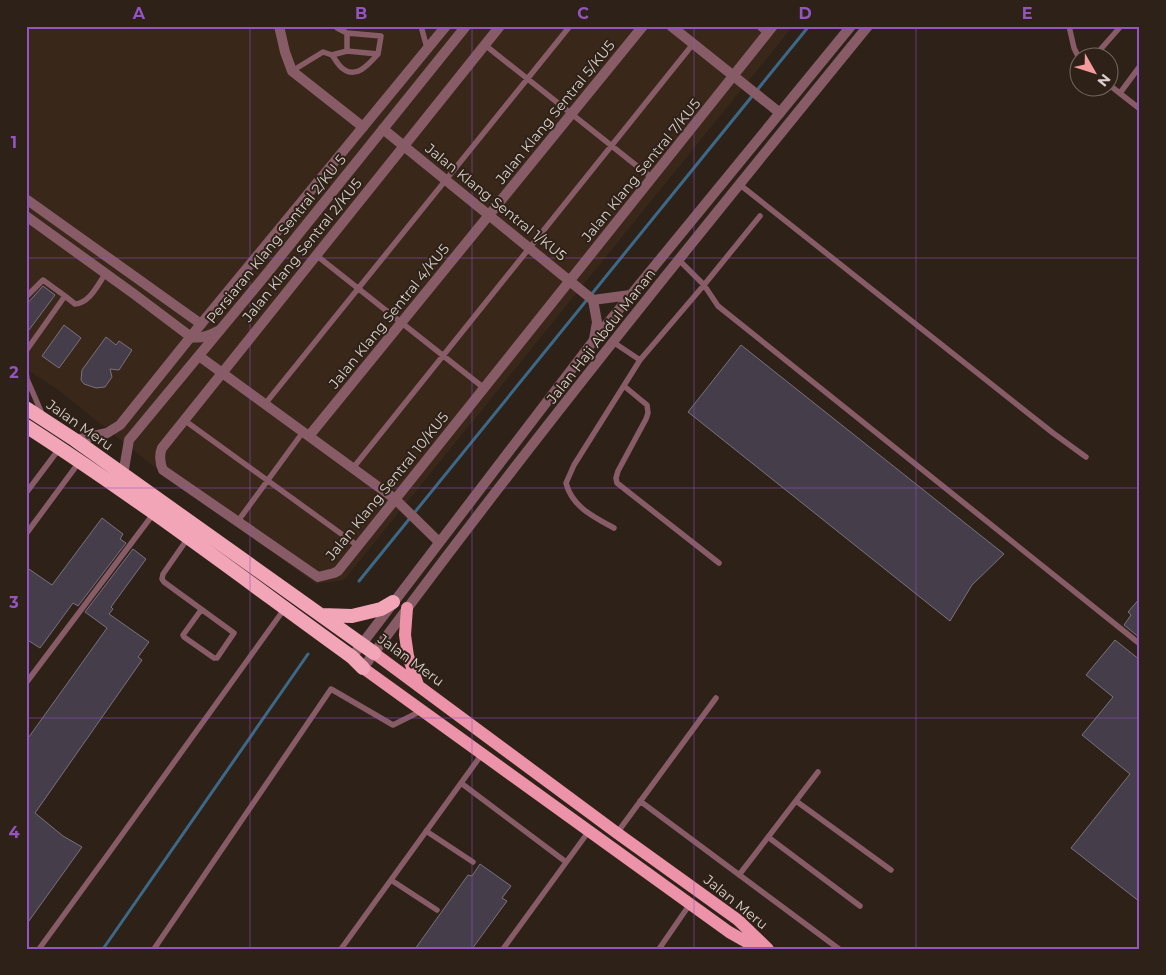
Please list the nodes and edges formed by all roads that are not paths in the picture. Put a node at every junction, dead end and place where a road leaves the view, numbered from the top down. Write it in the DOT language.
graph roads {
  1 [pos="279,26"];
  2 [pos="336,26"];
  3 [pos="421,26"];
  4 [pos="446,26"];
  5 [pos="466,26"];
  6 [pos="500,26"];
  7 [pos="570,26"];
  8 [pos="642,26"];
  9 [pos="671,26"];
  10 [pos="758,26"];
  11 [pos="844,26"];
  12 [pos="851,26"];
  13 [pos="868,26"];
  14 [pos="1069,26"];
  15 [pos="1120,26"];
  16 [pos="770,30"];
  17 [pos="347,33"];
  18 [pos="838,43"];
  19 [pos="694,44"];
  20 [pos="485,45"];
  21 [pos="428,48"];
  22 [pos="1074,48"];
  23 [pos="1101,48"];
  24 [pos="347,51"];
  25 [pos="378,54"];
  26 [pos="332,55"];
  27 [pos="1140,66"];
  28 [pos="292,71"];
  29 [pos="733,76"];
  30 [pos="528,79"];
  31 [pos="1120,93"];
  32 [pos="1140,108"];
  33 [pos="572,113"];
  34 [pos="780,113"];
  35 [pos="363,127"];
  36 [pos="383,129"];
  37 [pos="404,145"];
  38 [pos="612,145"];
  39 [pos="652,178"];
  40 [pos="446,179"];
  41 [pos="740,184"];
  42 [pos="26,199"];
  43 [pos="490,214"];
  44 [pos="26,216"];
  45 [pos="760,216"];
  46 [pos="67,228"];
  47 [pos="58,238"];
  48 [pos="530,248"];
  49 [pos="316,255"];
  50 [pos="678,259"];
  51 [pos="250,265"];
  52 [pos="106,273"];
  53 [pos="264,277"];
  54 [pos="570,280"];
  55 [pos="704,286"];
  56 [pos="358,289"];
  57 [pos="630,295"];
  58 [pos="65,296"];
  59 [pos="26,297"];
  60 [pos="594,300"];
  61 [pos="401,323"];
  62 [pos="201,324"];
  63 [pos="220,330"];
  64 [pos="191,337"];
  65 [pos="594,340"];
  66 [pos="613,342"];
  67 [pos="26,351"];
  68 [pos="199,356"];
  69 [pos="443,356"];
  70 [pos="640,360"];
  71 [pos="26,371"];
  72 [pos="222,372"];
  73 [pos="624,386"];
  74 [pos="484,388"];
  75 [pos="265,404"];
  76 [pos="26,408"];
  77 [pos="44,419"];
  78 [pos="184,420"];
  79 [pos="26,426"];
  80 [pos="306,434"];
  81 [pos="75,440"];
  82 [pos="60,448"];
  83 [pos="1086,457"];
  84 [pos="80,461"];
  85 [pos="353,468"];
  86 [pos="123,475"];
  87 [pos="268,480"];
  88 [pos="29,485"];
  89 [pos="26,493"];
  90 [pos="395,499"];
  91 [pos="154,513"];
  92 [pos="238,521"];
  93 [pos="614,528"];
  94 [pos="26,534"];
  95 [pos="188,538"];
  96 [pos="439,542"];
  97 [pos="358,546"];
  98 [pos="719,563"];
  99 [pos="393,602"];
  100 [pos="285,608"];
  101 [pos="407,608"];
  102 [pos="201,610"];
  103 [pos="321,615"];
  104 [pos="361,644"];
  105 [pos="1140,644"];
  106 [pos="374,654"];
  107 [pos="352,656"];
  108 [pos="363,668"];
  109 [pos="26,683"];
  110 [pos="418,685"];
  111 [pos="716,698"];
  112 [pos="421,711"];
  113 [pos="482,754"];
  114 [pos="818,772"];
  115 [pos="461,783"];
  116 [pos="640,801"];
  117 [pos="796,801"];
  118 [pos="426,831"];
  119 [pos="589,831"];
  120 [pos="617,833"];
  121 [pos="768,837"];
  122 [pos="473,862"];
  123 [pos="566,862"];
  124 [pos="890,870"];
  125 [pos="740,875"];
  126 [pos="391,880"];
  127 [pos="690,904"];
  128 [pos="860,906"];
  129 [pos="437,910"];
  130 [pos="39,949"];
  131 [pos="154,949"];
  132 [pos="341,949"];
  133 [pos="503,949"];
  134 [pos="660,949"];
  135 [pos="759,949"];
  136 [pos="768,949"];
  137 [pos="839,949"];
  1 -- 28 [label="street"];
  2 -- 17 [label="lane"];
  3 -- 21 [label="lane"];
  4 -- 21 [label="street, Persiaran Klang Sentral 2/KU 5"];
  5 -- 36 [label="street, Persiaran Klang Sentral 2/KU 5"];
  6 -- 20 [label="street, Jalan Klang Sentral 2/KU5"];
  7 -- 30 [label="lane"];
  8 -- 33 [label="street, Jalan Klang Sentral 5/KU5"];
  9 -- 19 [label="street"];
  10 -- 16 [label="lane"];
  11 -- 18 [label="street"];
  12 -- 18 [label="street, Jalan Haji Abdul Manan"];
  13 -- 41 [label="street, Jalan Haji Abdul Manan"];
  14 -- 22 [label="lane"];
  15 -- 23 [label="lane"];
  16 -- 29 [label="street, Jalan Klang Sentral 7/KU5"];
  17 -- 24 [label="lane"];
  17 -- 25 [label="lane"];
  18 -- 34 [label="street, Jalan Haji Abdul Manan"];
  19 -- 29 [label="street"];
  19 -- 38 [label="lane"];
  20 -- 30 [label="lane"];
  20 -- 37 [label="street, Jalan Klang Sentral 2/KU5"];
  21 -- 35 [label="street, Persiaran Klang Sentral 2/KU 5"];
  24 -- 25 [label="lane"];
  24 -- 26 [label="lane"];
  25 -- 26 [label="lane"];
  26 -- 28 [label="lane"];
  27 -- 31 [label="lane"];
  28 -- 35 [label="street"];
  29 -- 34 [label="street"];
  29 -- 39 [label="street, Jalan Klang Sentral 7/KU5"];
  30 -- 33 [label="lane"];
  30 -- 40 [label="lane"];
  31 -- 32 [label="lane"];
  33 -- 38 [label="lane"];
  33 -- 43 [label="street, Jalan Klang Sentral 5/KU5"];
  34 -- 57 [label="street, Jalan Haji Abdul Manan"];
  35 -- 51 [label="street, Persiaran Klang Sentral 2/KU 5"];
  36 -- 37 [label="street, Jalan Klang Sentral 1/KU5"];
  36 -- 53 [label="street, Persiaran Klang Sentral 2/KU 5"];
  37 -- 40 [label="street, Jalan Klang Sentral 1/KU5"];
  37 -- 49 [label="street, Jalan Klang Sentral 2/KU5"];
  38 -- 39 [label="lane"];
  38 -- 48 [label="lane"];
  39 -- 54 [label="street, Jalan Klang Sentral 7/KU5"];
  40 -- 43 [label="street, Jalan Klang Sentral 1/KU5"];
  40 -- 56 [label="lane"];
  41 -- 50 [label="street, Jalan Haji Abdul Manan"];
  41 -- 83 [label="lane"];
  42 -- 46 [label="street"];
  43 -- 48 [label="street, Jalan Klang Sentral 1/KU5"];
  43 -- 61 [label="street, Jalan Klang Sentral 4/KU5"];
  44 -- 47 [label="street"];
  45 -- 55 [label="lane"];
  46 -- 47 [label="street"];
  46 -- 62 [label="street"];
  47 -- 52 [label="street"];
  48 -- 54 [label="street, Jalan Klang Sentral 1/KU5"];
  48 -- 69 [label="lane"];
  49 -- 56 [label="lane"];
  49 -- 72 [label="street, Jalan Klang Sentral 2/KU5"];
  50 -- 55 [label="lane"];
  50 -- 66 [label="street, Jalan Haji Abdul Manan"];
  51 -- 53 [label="street"];
  51 -- 62 [label="street, Persiaran Klang Sentral 2/KU 5"];
  52 -- 58 [label="lane"];
  52 -- 64 [label="street"];
  53 -- 63 [label="street, Persiaran Klang Sentral 2/KU 5"];
  54 -- 60 [label="street, Jalan Klang Sentral 1/KU5"];
  54 -- 74 [label="street, Jalan Klang Sentral 10/KU5"];
  55 -- 70 [label="lane"];
  55 -- 105 [label="lane"];
  56 -- 61 [label="lane"];
  56 -- 75 [label="lane"];
  57 -- 60 [label="street"];
  57 -- 65 [label="street, Jalan Haji Abdul Manan"];
  58 -- 59 [label="lane"];
  58 -- 67 [label="lane"];
  60 -- 65 [label="street"];
  61 -- 69 [label="lane"];
  61 -- 80 [label="street, Jalan Klang Sentral 4/KU5"];
  62 -- 64 [label="street, Persiaran Klang Sentral 2/KU 5"];
  63 -- 64 [label="street"];
  63 -- 68 [label="street, Persiaran Klang Sentral 2/KU 5"];
  64 -- 81 [label="street, Persiaran Klang Sentral 2/KU 5"];
  65 -- 96 [label="street, Jalan Haji Abdul Manan"];
  66 -- 70 [label="lane"];
  66 -- 101 [label="street, Jalan Haji Abdul Manan"];
  68 -- 72 [label="street"];
  68 -- 86 [label="street, Persiaran Klang Sentral 2/KU 5"];
  69 -- 74 [label="lane"];
  69 -- 85 [label="lane"];
  70 -- 73 [label="lane"];
  71 -- 77 [label="lane"];
  72 -- 75 [label="street"];
  72 -- 78 [label="street, Jalan Klang Sentral 10/KU5"];
  73 -- 93 [label="lane"];
  73 -- 98 [label="lane"];
  74 -- 90 [label="street, Jalan Klang Sentral 10/KU5"];
  75 -- 80 [label="street"];
  76 -- 77 [label="highway, Jalan Meru"];
  77 -- 81 [label="highway, Jalan Meru"];
  78 -- 87 [label="lane"];
  78 -- 92 [label="street, Jalan Klang Sentral 10/KU5"];
  79 -- 82 [label="highway, Jalan Meru"];
  80 -- 85 [label="street"];
  80 -- 87 [label="lane"];
  81 -- 86 [label="highway, Jalan Meru"];
  82 -- 84 [label="highway, Jalan Meru"];
  82 -- 88 [label="lane"];
  84 -- 91 [label="highway, Jalan Meru"];
  84 -- 94 [label="lane"];
  85 -- 90 [label="street"];
  86 -- 103 [label="highway, Jalan Meru"];
  87 -- 92 [label="lane"];
  87 -- 97 [label="lane"];
  88 -- 89 [label="lane"];
  90 -- 96 [label="street"];
  90 -- 97 [label="street, Jalan Klang Sentral 10/KU5"];
  91 -- 95 [label="highway, Jalan Meru"];
  91 -- 109 [label="lane"];
  92 -- 97 [label="street, Jalan Klang Sentral 10/KU5"];
  95 -- 100 [label="highway, Jalan Meru"];
  95 -- 102 [label="lane"];
  96 -- 99 [label="street, Jalan Haji Abdul Manan"];
  99 -- 103 [label="highway"];
  99 -- 104 [label="street, Jalan Haji Abdul Manan"];
  100 -- 107 [label="highway, Jalan Meru"];
  100 -- 130 [label="lane"];
  101 -- 106 [label="street, Jalan Haji Abdul Manan"];
  101 -- 110 [label="main road"];
  102 -- 102 [label="lane"];
  103 -- 104 [label="highway, Jalan Meru"];
  104 -- 106 [label="highway, Jalan Meru"];
  104 -- 107 [label="street, Jalan Haji Abdul Manan"];
  106 -- 108 [label="street, Jalan Haji Abdul Manan"];
  106 -- 110 [label="main road, Jalan Meru"];
  107 -- 108 [label="highway, Jalan Meru"];
  108 -- 112 [label="main road, Jalan Meru"];
  110 -- 120 [label="main road, Jalan Meru"];
  111 -- 116 [label="lane"];
  112 -- 113 [label="main road, Jalan Meru"];
  112 -- 131 [label="lane"];
  113 -- 115 [label="lane"];
  113 -- 119 [label="main road, Jalan Meru"];
  114 -- 117 [label="lane"];
  115 -- 118 [label="lane"];
  115 -- 123 [label="lane"];
  116 -- 120 [label="lane"];
  116 -- 125 [label="lane"];
  117 -- 121 [label="lane"];
  117 -- 124 [label="lane"];
  118 -- 122 [label="lane"];
  118 -- 126 [label="lane"];
  119 -- 123 [label="lane"];
  119 -- 127 [label="main road, Jalan Meru"];
  120 -- 136 [label="main road, Jalan Meru"];
  121 -- 125 [label="lane"];
  121 -- 128 [label="lane"];
  123 -- 133 [label="lane"];
  125 -- 137 [label="lane"];
  126 -- 129 [label="lane"];
  126 -- 132 [label="lane"];
  127 -- 134 [label="lane"];
  127 -- 135 [label="main road, Jalan Meru"];
}
